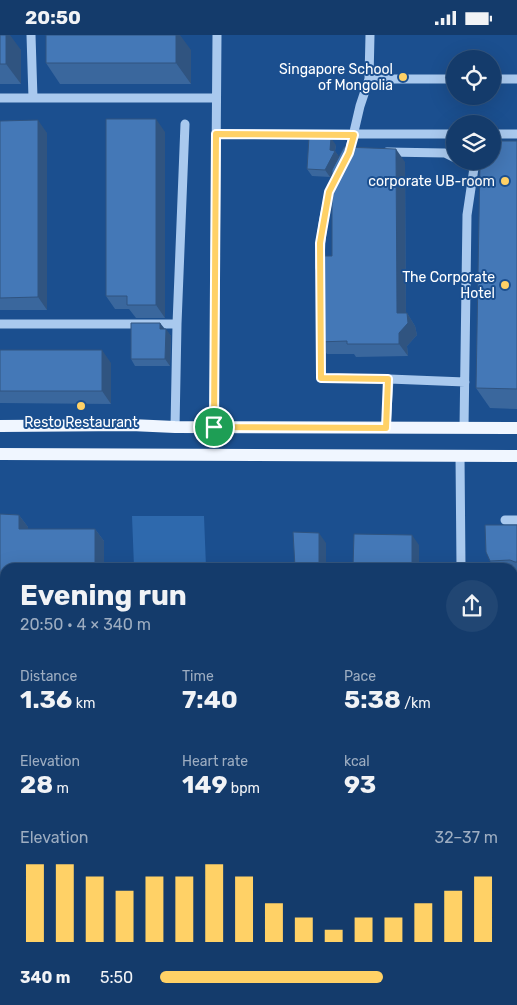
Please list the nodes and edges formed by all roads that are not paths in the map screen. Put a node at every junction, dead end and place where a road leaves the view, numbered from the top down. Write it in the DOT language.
graph roads {
  1 [pos="31,35"];
  2 [pos="217,35"];
  3 [pos="370,35"];
  4 [pos="369,79"];
  5 [pos="446,79"];
  6 [pos="501,79"];
  7 [pos="517,79"];
  8 [pos="0,98"];
  9 [pos="32,98"];
  10 [pos="216,98"];
  11 [pos="186,124"];
  12 [pos="216,134"];
  13 [pos="446,134"];
  14 [pos="501,134"];
  15 [pos="517,134"];
  16 [pos="354,135"];
  17 [pos="379,152"];
  18 [pos="359,153"];
  19 [pos="446,154"];
  20 [pos="345,161"];
  21 [pos="474,170"];
  22 [pos="320,281"];
  23 [pos="0,324"];
  24 [pos="177,324"];
  25 [pos="321,329"];
  26 [pos="388,379"];
  27 [pos="465,381"];
  28 [pos="0,426"];
  29 [pos="175,427"];
  30 [pos="214,427"];
  31 [pos="386,428"];
  32 [pos="464,428"];
  33 [pos="517,428"];
  34 [pos="0,454"];
  35 [pos="460,456"];
  36 [pos="517,456"];
  37 [pos="505,520"];
  38 [pos="517,520"];
  39 [pos="461,563"];
  1 -- 9 [label="street"];
  2 -- 10 [label="street"];
  3 -- 4 [label="street"];
  4 -- 5 [label="street"];
  4 -- 16 [label="street"];
  6 -- 7 [label="street"];
  8 -- 9 [label="street"];
  9 -- 10 [label="street"];
  10 -- 12 [label="street"];
  11 -- 24 [label="street"];
  12 -- 16 [label="street"];
  12 -- 30 [label="street"];
  13 -- 16 [label="street"];
  14 -- 15 [label="street"];
  16 -- 20 [label="street"];
  17 -- 19 [label="street"];
  18 -- 20 [label="street"];
  20 -- 22 [label="street"];
  21 -- 27 [label="street"];
  23 -- 24 [label="street"];
  24 -- 29 [label="street"];
  25 -- 26 [label="street"];
  26 -- 27 [label="street"];
  26 -- 31 [label="street"];
  27 -- 32 [label="street"];
  28 -- 29 [label="main road"];
  29 -- 30 [label="main road"];
  30 -- 31 [label="main road"];
  31 -- 32 [label="main road"];
  32 -- 33 [label="main road"];
  34 -- 35 [label="main road"];
  35 -- 36 [label="main road"];
  35 -- 39 [label="street"];
  37 -- 38 [label="street"];
}
